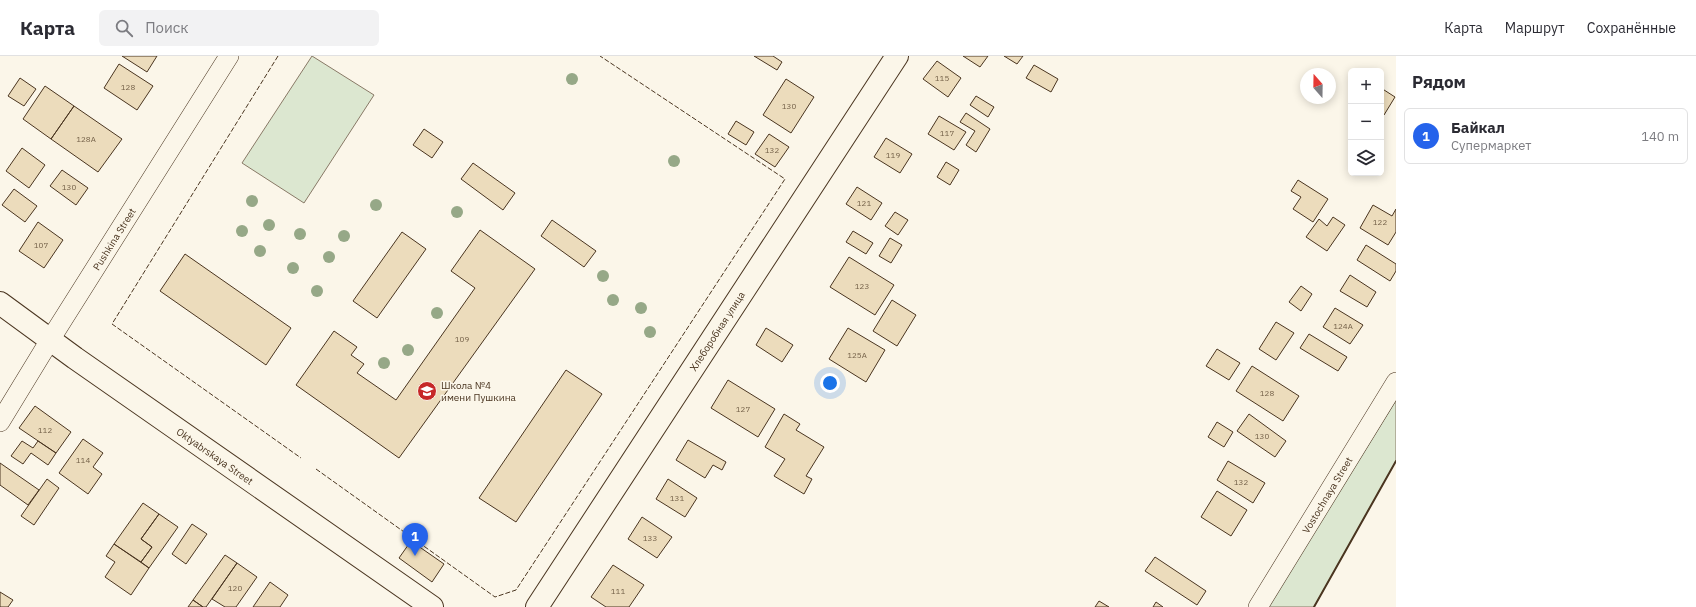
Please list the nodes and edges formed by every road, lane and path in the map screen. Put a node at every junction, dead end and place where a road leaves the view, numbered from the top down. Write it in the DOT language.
graph roads {
  1 [pos="229,56"];
  2 [pos="897,56"];
  3 [pos="0,303"];
  4 [pos="50,340"];
  5 [pos="1396,382"];
  6 [pos="0,422"];
  7 [pos="432,607"];
  8 [pos="537,607"];
  9 [pos="1258,607"];
  1 -- 4 [label="street, Pushkina Street"];
  2 -- 8 [label="street, Хлеборобная улица"];
  3 -- 4 [label="street, Oktyabrskaya Street"];
  4 -- 6 [label="street, Pushkina Street"];
  4 -- 7 [label="street, Oktyabrskaya Street"];
  5 -- 9 [label="street, Vostochnaya Street"];
}
